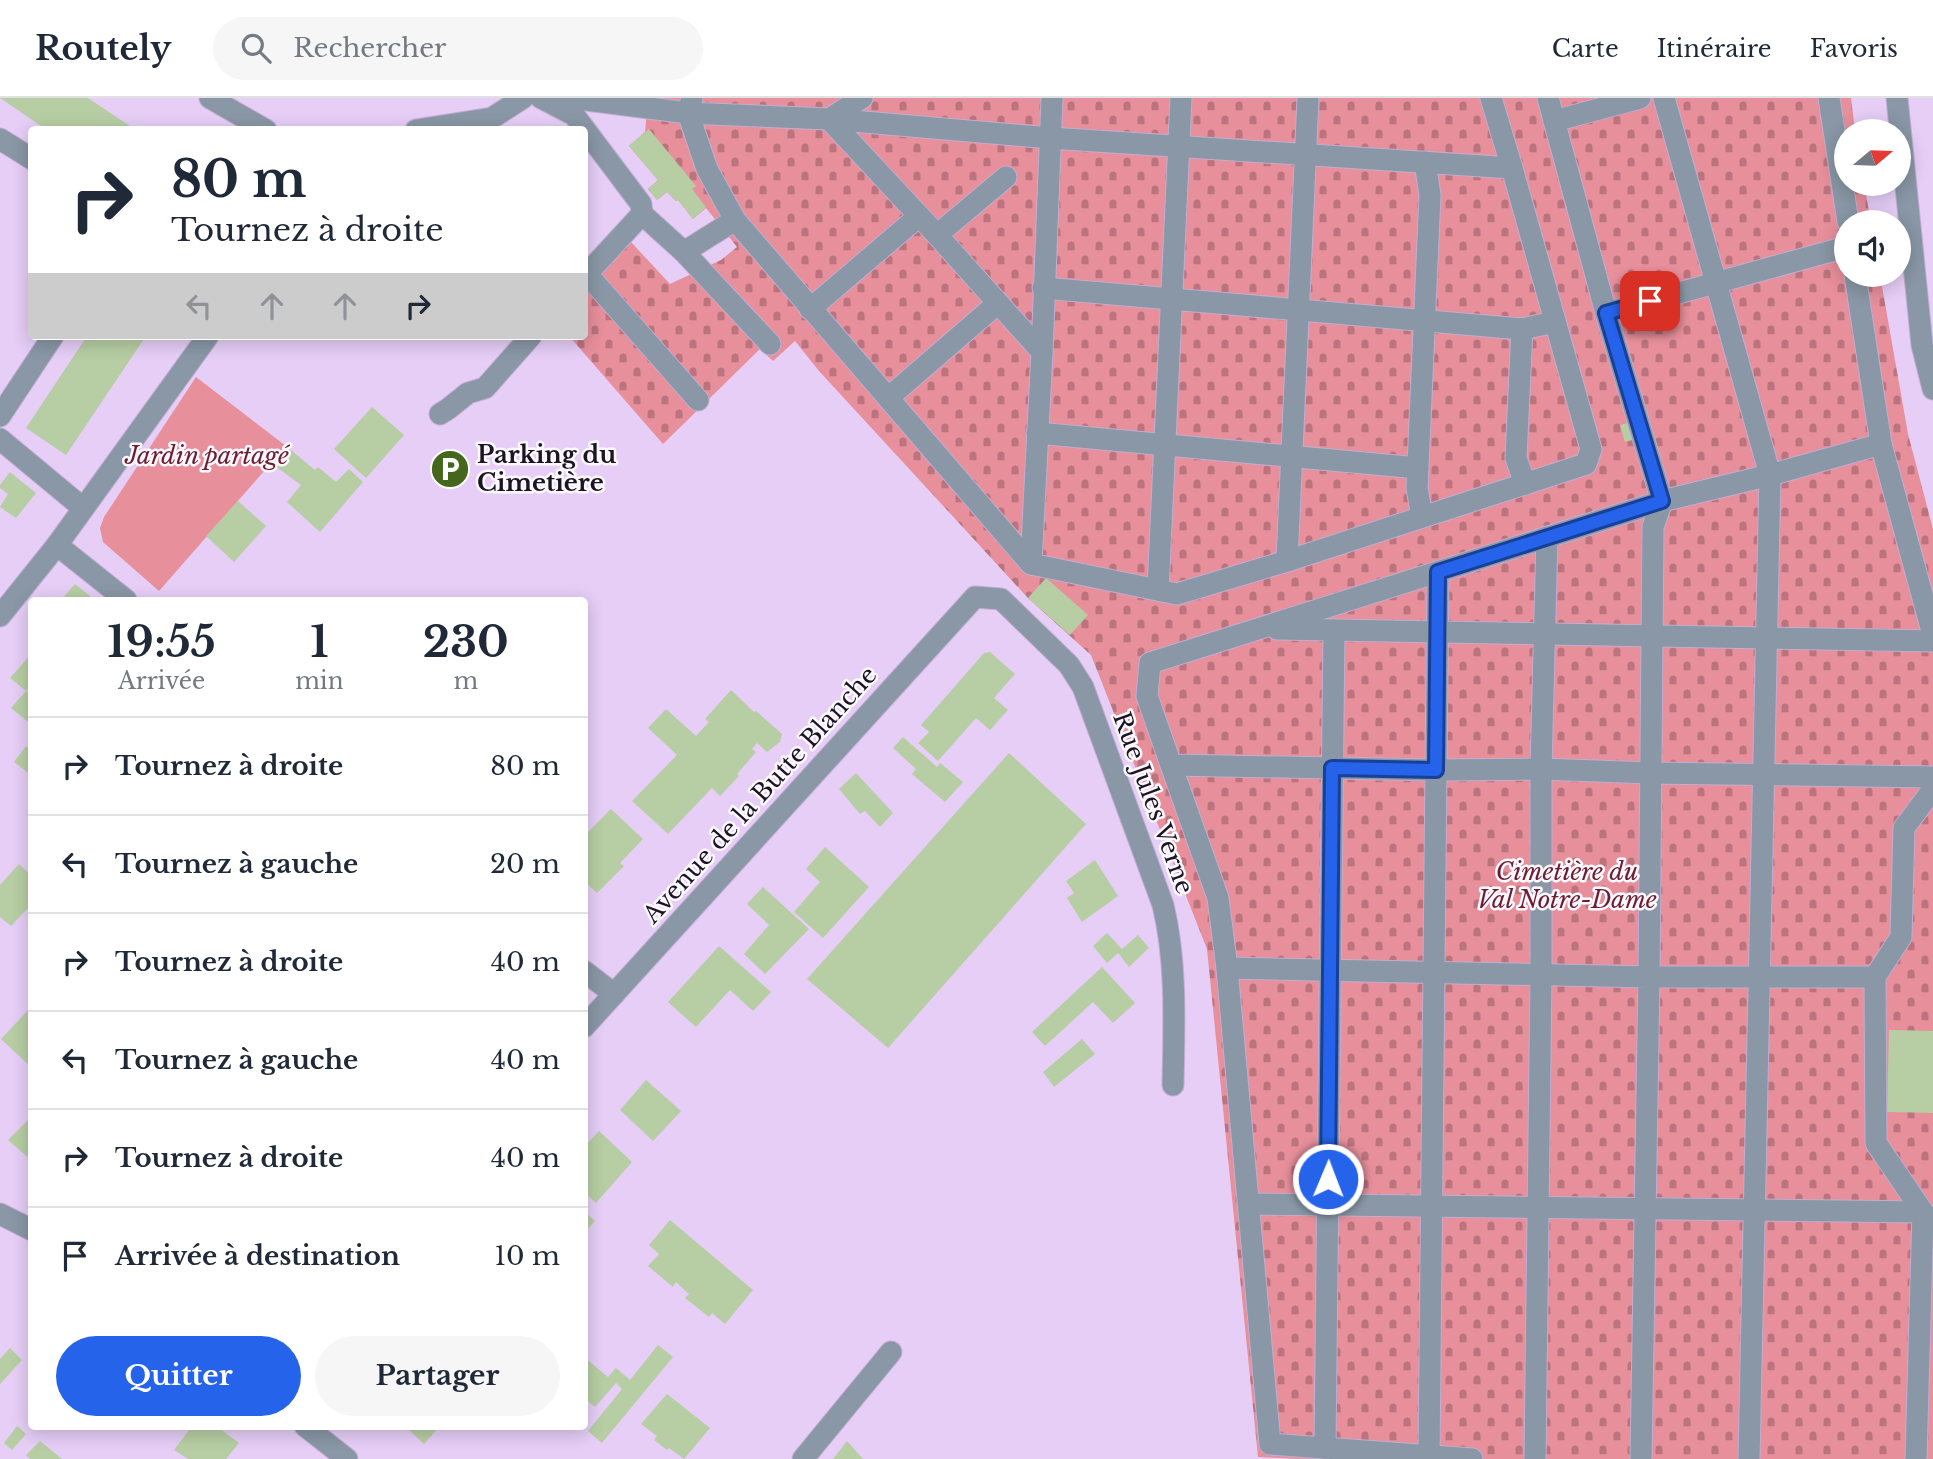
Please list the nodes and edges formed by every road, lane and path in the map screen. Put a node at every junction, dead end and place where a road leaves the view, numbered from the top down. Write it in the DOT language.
graph roads {
  1 [pos="210,98"];
  2 [pos="523,98"];
  3 [pos="541,98"];
  4 [pos="570,98"];
  5 [pos="862,98"];
  6 [pos="1052,98"];
  7 [pos="1181,98"];
  8 [pos="1308,98"];
  9 [pos="1492,98"];
  10 [pos="1548,98"];
  11 [pos="1640,98"];
  12 [pos="1664,98"];
  13 [pos="1829,98"];
  14 [pos="1897,98"];
  15 [pos="690,105"];
  16 [pos="829,118"];
  17 [pos="1554,121"];
  18 [pos="259,126"];
  19 [pos="441,126"];
  20 [pos="582,126"];
  21 [pos="588,134"];
  22 [pos="1049,138"];
  23 [pos="0,139"];
  24 [pos="1178,146"];
  25 [pos="1306,155"];
  26 [pos="28,156"];
  27 [pos="1425,162"];
  28 [pos="1512,168"];
  29 [pos="1006,177"];
  30 [pos="1845,210"];
  31 [pos="642,214"];
  32 [pos="919,216"];
  33 [pos="734,220"];
  34 [pos="937,234"];
  35 [pos="1834,250"];
  36 [pos="684,252"];
  37 [pos="588,274"];
  38 [pos="588,278"];
  39 [pos="1716,283"];
  40 [pos="1857,287"];
  41 [pos="1044,288"];
  42 [pos="1171,299"];
  43 [pos="998,303"];
  44 [pos="810,309"];
  45 [pos="1299,310"];
  46 [pos="1606,313"];
  47 [pos="1425,320"];
  48 [pos="1555,321"];
  49 [pos="1522,329"];
  50 [pos="1927,332"];
  51 [pos="50,340"];
  52 [pos="205,340"];
  53 [pos="527,340"];
  54 [pos="770,344"];
  55 [pos="1042,352"];
  56 [pos="1933,388"];
  57 [pos="888,398"];
  58 [pos="698,400"];
  59 [pos="440,414"];
  60 [pos="0,416"];
  61 [pos="1037,433"];
  62 [pos="0,439"];
  63 [pos="1164,444"];
  64 [pos="1881,444"];
  65 [pos="1292,456"];
  66 [pos="1418,468"];
  67 [pos="1770,475"];
  68 [pos="1525,484"];
  69 [pos="1662,501"];
  70 [pos="83,508"];
  71 [pos="1422,517"];
  72 [pos="1547,537"];
  73 [pos="57,545"];
  74 [pos="1287,561"];
  75 [pos="1031,564"];
  76 [pos="1438,572"];
  77 [pos="1158,590"];
  78 [pos="122,597"];
  79 [pos="975,597"];
  80 [pos="0,616"];
  81 [pos="1259,628"];
  82 [pos="1334,630"];
  83 [pos="1437,632"];
  84 [pos="1544,634"];
  85 [pos="1933,635"];
  86 [pos="1653,636"];
  87 [pos="1766,638"];
  88 [pos="1933,641"];
  89 [pos="1171,765"];
  90 [pos="1332,768"];
  91 [pos="1541,769"];
  92 [pos="1436,770"];
  93 [pos="1651,773"];
  94 [pos="1763,775"];
  95 [pos="1933,777"];
  96 [pos="1933,789"];
  97 [pos="1227,968"];
  98 [pos="1330,970"];
  99 [pos="1434,972"];
  100 [pos="588,974"];
  101 [pos="1541,975"];
  102 [pos="1649,977"];
  103 [pos="1760,977"];
  104 [pos="1875,977"];
  105 [pos="614,995"];
  106 [pos="588,1023"];
  107 [pos="1173,1085"];
  108 [pos="1249,1204"];
  109 [pos="1328,1205"];
  110 [pos="1431,1206"];
  111 [pos="1538,1207"];
  112 [pos="1645,1209"];
  113 [pos="1755,1210"];
  114 [pos="1923,1212"];
  115 [pos="0,1214"];
  116 [pos="28,1228"];
  117 [pos="891,1352"];
  118 [pos="310,1430"];
  119 [pos="1325,1448"];
  120 [pos="1429,1456"];
  121 [pos="347,1459"];
  122 [pos="803,1459"];
  123 [pos="1472,1459"];
  124 [pos="1535,1459"];
  125 [pos="1641,1459"];
  126 [pos="1749,1459"];
  127 [pos="1916,1459"];
  1 -- 18 [label="street"];
  2 -- 19 [label="street"];
  3 -- 20 [label="street"];
  4 -- 15 [label="street"];
  5 -- 16 [label="street"];
  6 -- 22 [label="street"];
  7 -- 24 [label="street"];
  8 -- 25 [label="street"];
  9 -- 28 [label="street"];
  10 -- 17 [label="street"];
  11 -- 17 [label="street"];
  12 -- 39 [label="street"];
  13 -- 30 [label="street"];
  14 -- 50 [label="street"];
  15 -- 16 [label="street"];
  15 -- 33 [label="street"];
  16 -- 22 [label="street"];
  16 -- 32 [label="street"];
  17 -- 46 [label="street"];
  21 -- 31 [label="street"];
  22 -- 24 [label="street"];
  22 -- 41 [label="street"];
  23 -- 26 [label="street"];
  24 -- 25 [label="street"];
  24 -- 42 [label="street"];
  25 -- 27 [label="street"];
  25 -- 45 [label="street"];
  27 -- 28 [label="street"];
  27 -- 47 [label="street"];
  28 -- 48 [label="street"];
  29 -- 34 [label="street"];
  31 -- 36 [label="street"];
  31 -- 37 [label="street"];
  32 -- 34 [label="street"];
  32 -- 44 [label="street"];
  33 -- 36 [label="street"];
  33 -- 44 [label="street"];
  34 -- 43 [label="street"];
  35 -- 39 [label="street"];
  36 -- 54 [label="street"];
  38 -- 58 [label="street"];
  39 -- 46 [label="street"];
  39 -- 67 [label="street"];
  40 -- 64 [label="street"];
  41 -- 42 [label="street"];
  41 -- 55 [label="street"];
  42 -- 45 [label="street"];
  42 -- 63 [label="street"];
  43 -- 55 [label="street"];
  43 -- 57 [label="street"];
  44 -- 57 [label="street"];
  45 -- 47 [label="street"];
  45 -- 65 [label="street"];
  46 -- 69 [label="street"];
  47 -- 49 [label="street"];
  47 -- 66 [label="street"];
  48 -- 49 [label="street"];
  48 -- 68 [label="street"];
  49 -- 68 [label="street"];
  50 -- 56 [label="street"];
  51 -- 60 [label="street"];
  52 -- 70 [label="street"];
  53 -- 59 [label="street"];
  55 -- 61 [label="street"];
  57 -- 75 [label="street"];
  61 -- 63 [label="street"];
  61 -- 75 [label="street"];
  62 -- 70 [label="street"];
  63 -- 65 [label="street"];
  63 -- 77 [label="street"];
  64 -- 67 [label="street"];
  64 -- 85 [label="street"];
  65 -- 66 [label="street"];
  65 -- 74 [label="street"];
  66 -- 71 [label="street"];
  67 -- 69 [label="street"];
  67 -- 87 [label="street"];
  68 -- 71 [label="street"];
  69 -- 72 [label="street"];
  69 -- 86 [label="street"];
  70 -- 73 [label="street"];
  71 -- 74 [label="street"];
  72 -- 76 [label="street"];
  72 -- 84 [label="street"];
  73 -- 78 [label="street"];
  73 -- 80 [label="street"];
  74 -- 77 [label="street"];
  75 -- 77 [label="street"];
  76 -- 81 [label="street"];
  76 -- 83 [label="street"];
  79 -- 105 [label="street, Avenue de la Butte Blanche"];
  79 -- 107 [label="street, Rue Jules Verne"];
  81 -- 82 [label="street"];
  81 -- 89 [label="street"];
  82 -- 83 [label="street"];
  82 -- 90 [label="street"];
  83 -- 84 [label="street"];
  83 -- 92 [label="street"];
  84 -- 86 [label="street"];
  84 -- 91 [label="street"];
  86 -- 87 [label="street"];
  86 -- 93 [label="street"];
  87 -- 88 [label="street"];
  87 -- 94 [label="street"];
  89 -- 90 [label="street"];
  89 -- 97 [label="street"];
  90 -- 92 [label="street"];
  90 -- 98 [label="street"];
  91 -- 92 [label="street"];
  91 -- 93 [label="street"];
  91 -- 101 [label="street"];
  92 -- 99 [label="street"];
  93 -- 94 [label="street"];
  93 -- 102 [label="street"];
  94 -- 95 [label="street"];
  94 -- 103 [label="street"];
  96 -- 104 [label="street"];
  97 -- 98 [label="street"];
  97 -- 108 [label="street"];
  98 -- 99 [label="street"];
  98 -- 109 [label="street"];
  99 -- 101 [label="street"];
  99 -- 110 [label="street"];
  100 -- 105 [label="street"];
  101 -- 102 [label="street"];
  101 -- 111 [label="street"];
  102 -- 103 [label="street"];
  102 -- 112 [label="street"];
  103 -- 104 [label="street"];
  103 -- 113 [label="street"];
  104 -- 114 [label="street"];
  105 -- 106 [label="street, Avenue de la Butte Blanche"];
  108 -- 109 [label="street"];
  108 -- 119 [label="street"];
  109 -- 110 [label="street"];
  109 -- 119 [label="street"];
  110 -- 111 [label="street"];
  110 -- 120 [label="street"];
  111 -- 112 [label="street"];
  111 -- 124 [label="street"];
  112 -- 113 [label="street"];
  112 -- 125 [label="street"];
  113 -- 114 [label="street"];
  113 -- 126 [label="street"];
  114 -- 127 [label="street"];
  115 -- 116 [label="street"];
  117 -- 122 [label="street"];
  118 -- 121 [label="street"];
  119 -- 120 [label="street"];
  120 -- 123 [label="street"];
}
